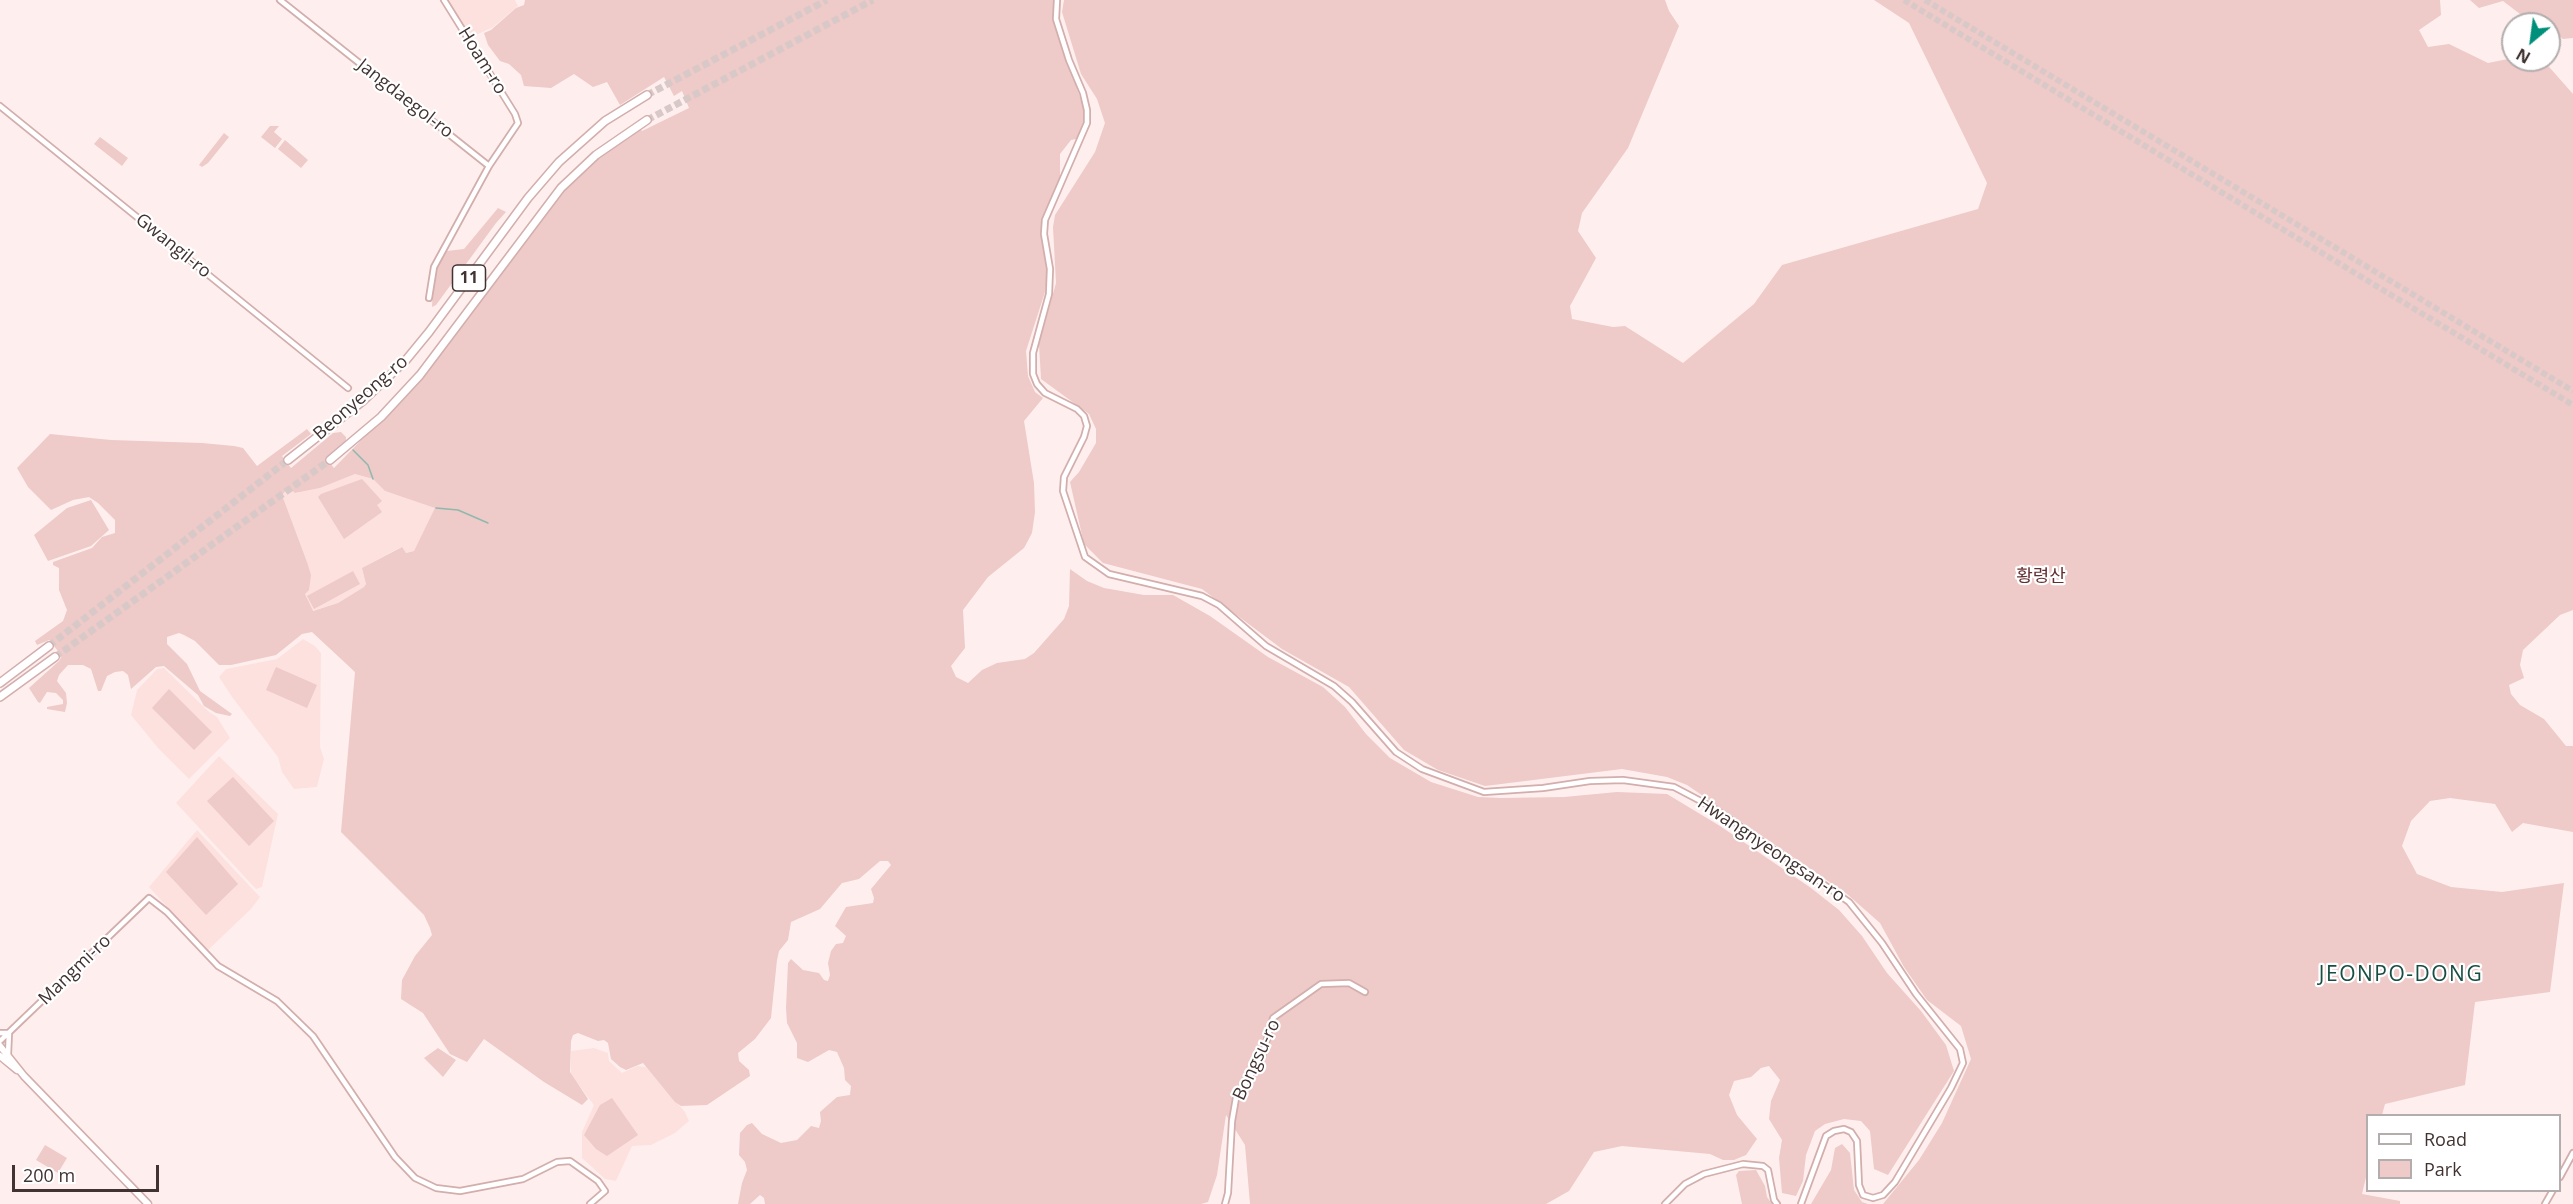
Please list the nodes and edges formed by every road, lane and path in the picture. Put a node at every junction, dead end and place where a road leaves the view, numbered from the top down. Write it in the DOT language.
graph roads {
  1 [pos="280,0"];
  2 [pos="444,0"];
  3 [pos="1057,0"];
  4 [pos="647,95"];
  5 [pos="0,106"];
  6 [pos="647,120"];
  7 [pos="489,166"];
  8 [pos="429,298"];
  9 [pos="348,388"];
  10 [pos="288,460"];
  11 [pos="330,460"];
  12 [pos="49,646"];
  13 [pos="55,657"];
  14 [pos="0,683"];
  15 [pos="0,698"];
  16 [pos="1365,992"];
  17 [pos="0,1033"];
  18 [pos="9,1033"];
  19 [pos="0,1041"];
  20 [pos="0,1046"];
  21 [pos="8,1055"];
  22 [pos="0,1056"];
  23 [pos="24,1076"];
  24 [pos="2573,1153"];
  25 [pos="2561,1174"];
  26 [pos="148,1204"];
  27 [pos="590,1204"];
  28 [pos="1225,1204"];
  29 [pos="1665,1204"];
  30 [pos="1777,1204"];
  31 [pos="1801,1204"];
  1 -- 7 [label="street, Jangdaegol-ro"];
  2 -- 7 [label="street, Hoam-ro"];
  3 -- 31 [label="street, Hwangnyeongsan-ro"];
  4 -- 10 [label="highway, Beonyeong-ro / 11"];
  5 -- 9 [label="street, Gwangil-ro"];
  6 -- 11 [label="highway, Beonyeong-ro / 11"];
  7 -- 8 [label="street"];
  12 -- 14 [label="highway"];
  13 -- 15 [label="highway"];
  16 -- 28 [label="street, Bongsu-ro"];
  17 -- 18 [label="street"];
  18 -- 19 [label="street, Mangmi-ro"];
  18 -- 21 [label="street"];
  18 -- 27 [label="street, Mangmi-ro"];
  20 -- 21 [label="main road"];
  21 -- 23 [label="main road"];
  22 -- 23 [label="main road"];
  23 -- 26 [label="main road"];
  24 -- 25 [label="street"];
  29 -- 30 [label="street"];
}
